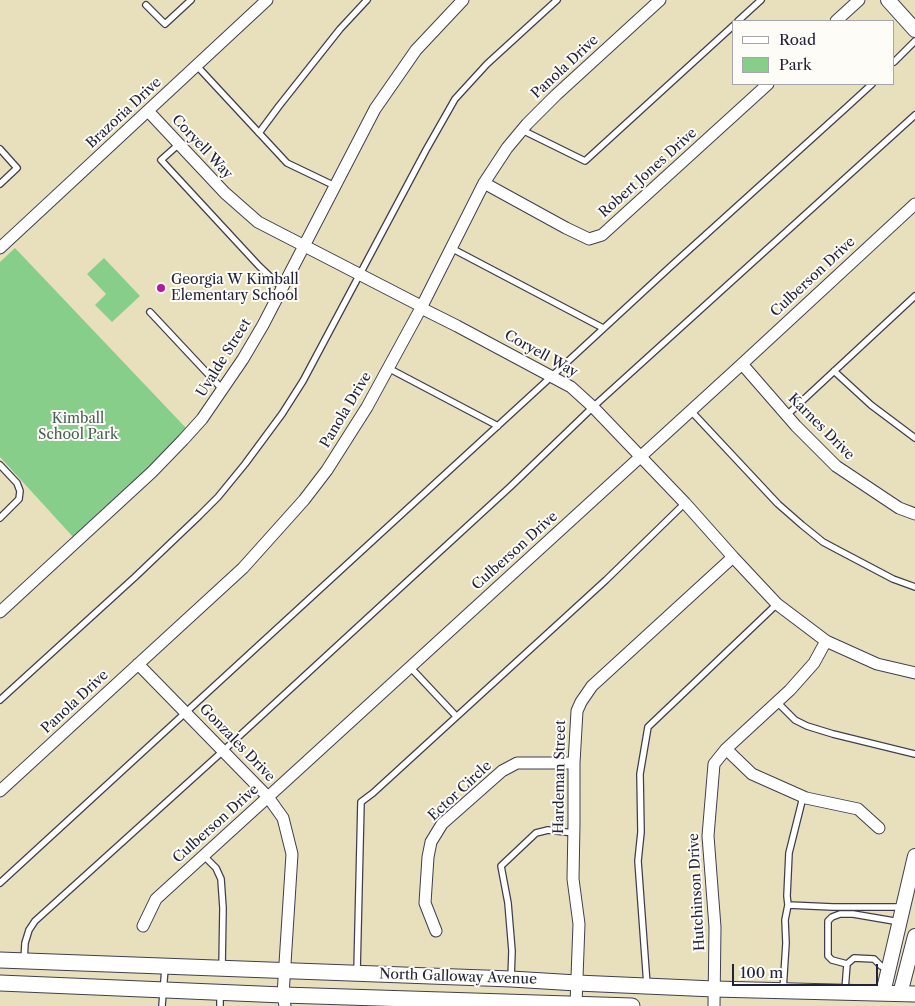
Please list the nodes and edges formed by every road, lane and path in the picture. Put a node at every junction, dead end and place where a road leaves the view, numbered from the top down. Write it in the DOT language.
graph roads {
  1 [pos="191,0"];
  2 [pos="268,0"];
  3 [pos="367,0"];
  4 [pos="463,0"];
  5 [pos="557,0"];
  6 [pos="660,0"];
  7 [pos="761,0"];
  8 [pos="859,0"];
  9 [pos="888,0"];
  10 [pos="146,5"];
  11 [pos="739,20"];
  12 [pos="837,20"];
  13 [pos="732,27"];
  14 [pos="915,30"];
  15 [pos="915,41"];
  16 [pos="895,61"];
  17 [pos="197,66"];
  18 [pos="767,85"];
  19 [pos="871,85"];
  20 [pos="148,111"];
  21 [pos="915,115"];
  22 [pos="522,130"];
  23 [pos="259,133"];
  24 [pos="179,144"];
  25 [pos="0,149"];
  26 [pos="484,183"];
  27 [pos="0,184"];
  28 [pos="335,186"];
  29 [pos="915,204"];
  30 [pos="304,245"];
  31 [pos="0,248"];
  32 [pos="451,248"];
  33 [pos="360,275"];
  34 [pos="282,288"];
  35 [pos="915,296"];
  36 [pos="421,308"];
  37 [pos="150,312"];
  38 [pos="603,328"];
  39 [pos="742,364"];
  40 [pos="388,368"];
  41 [pos="834,372"];
  42 [pos="552,376"];
  43 [pos="223,390"];
  44 [pos="593,406"];
  45 [pos="690,411"];
  46 [pos="786,415"];
  47 [pos="498,426"];
  48 [pos="915,438"];
  49 [pos="640,457"];
  50 [pos="0,465"];
  51 [pos="685,503"];
  52 [pos="915,514"];
  53 [pos="0,518"];
  54 [pos="733,557"];
  55 [pos="915,587"];
  56 [pos="777,604"];
  57 [pos="0,612"];
  58 [pos="826,641"];
  59 [pos="138,664"];
  60 [pos="410,667"];
  61 [pos="915,673"];
  62 [pos="0,700"];
  63 [pos="777,702"];
  64 [pos="186,713"];
  65 [pos="456,716"];
  66 [pos="726,749"];
  67 [pos="223,751"];
  68 [pos="915,754"];
  69 [pos="574,763"];
  70 [pos="0,791"];
  71 [pos="268,797"];
  72 [pos="804,797"];
  73 [pos="879,828"];
  74 [pos="574,833"];
  75 [pos="204,856"];
  76 [pos="915,856"];
  77 [pos="0,883"];
  78 [pos="788,905"];
  79 [pos="903,907"];
  80 [pos="900,922"];
  81 [pos="143,926"];
  82 [pos="436,932"];
  83 [pos="915,936"];
  84 [pos="0,960"];
  85 [pos="24,961"];
  86 [pos="847,964"];
  87 [pos="165,966"];
  88 [pos="222,968"];
  89 [pos="889,968"];
  90 [pos="284,970"];
  91 [pos="356,973"];
  92 [pos="511,979"];
  93 [pos="577,983"];
  94 [pos="0,984"];
  95 [pos="647,986"];
  96 [pos="714,989"];
  97 [pos="163,990"];
  98 [pos="783,991"];
  99 [pos="845,992"];
  100 [pos="904,998"];
  101 [pos="220,999"];
  102 [pos="284,1000"];
  103 [pos="880,1000"];
  104 [pos="429,1003"];
  105 [pos="576,1005"];
  106 [pos="162,1006"];
  107 [pos="632,1006"];
  108 [pos="714,1006"];
  1 -- 10 [label="lane"];
  2 -- 17 [label="street, Brazoria Drive"];
  3 -- 23 [label="lane"];
  4 -- 28 [label="street, Uvalde Street"];
  5 -- 33 [label="lane"];
  6 -- 22 [label="street, Panola Drive"];
  7 -- 11 [label="lane"];
  8 -- 12 [label="street"];
  9 -- 14 [label="street"];
  13 -- 22 [label="lane"];
  15 -- 16 [label="lane"];
  17 -- 20 [label="street, Brazoria Drive"];
  17 -- 23 [label="lane"];
  18 -- 26 [label="street, Robert Jones Drive"];
  19 -- 38 [label="lane"];
  20 -- 24 [label="street, Coryell Way"];
  20 -- 31 [label="street, Brazoria Drive"];
  21 -- 44 [label="lane"];
  22 -- 26 [label="street, Panola Drive"];
  23 -- 28 [label="lane"];
  24 -- 30 [label="street, Coryell Way"];
  24 -- 34 [label="lane"];
  25 -- 27 [label="lane"];
  26 -- 32 [label="street, Panola Drive"];
  28 -- 30 [label="street, Uvalde Street"];
  29 -- 39 [label="street, Culberson Drive"];
  30 -- 33 [label="street, Coryell Way"];
  30 -- 34 [label="street, Uvalde Street"];
  32 -- 36 [label="street, Panola Drive"];
  32 -- 38 [label="lane"];
  33 -- 36 [label="street, Coryell Way"];
  33 -- 62 [label="lane"];
  34 -- 43 [label="street, Uvalde Street"];
  35 -- 41 [label="lane"];
  36 -- 40 [label="street, Panola Drive"];
  36 -- 42 [label="street, Coryell Way"];
  37 -- 43 [label="lane"];
  38 -- 42 [label="lane"];
  39 -- 45 [label="street, Culberson Drive"];
  39 -- 46 [label="street, Karnes Drive"];
  40 -- 47 [label="lane"];
  40 -- 59 [label="street, Panola Drive"];
  41 -- 46 [label="lane"];
  41 -- 48 [label="lane"];
  42 -- 44 [label="street, Coryell Way"];
  42 -- 47 [label="lane"];
  43 -- 57 [label="street, Uvalde Street"];
  44 -- 49 [label="street, Coryell Way"];
  44 -- 67 [label="lane"];
  45 -- 49 [label="street, Culberson Drive"];
  45 -- 55 [label="lane"];
  46 -- 52 [label="street, Karnes Drive"];
  47 -- 64 [label="lane"];
  49 -- 51 [label="street, Coryell Way"];
  49 -- 60 [label="street, Culberson Drive"];
  50 -- 53 [label="lane"];
  51 -- 54 [label="street, Coryell Way"];
  51 -- 65 [label="lane"];
  54 -- 56 [label="street, Coryell Way"];
  54 -- 69 [label="street, Hardeman Street"];
  56 -- 58 [label="street, Coryell Way"];
  56 -- 95 [label="lane"];
  58 -- 61 [label="street, Coryell Way"];
  58 -- 63 [label="street, Hutchinson Drive"];
  59 -- 64 [label="street, Gonzales Drive"];
  59 -- 70 [label="street, Panola Drive"];
  60 -- 65 [label="lane"];
  60 -- 71 [label="street, Culberson Drive"];
  63 -- 66 [label="street, Hutchinson Drive"];
  63 -- 68 [label="lane"];
  64 -- 67 [label="street, Gonzales Drive"];
  64 -- 77 [label="lane"];
  65 -- 91 [label="lane"];
  66 -- 72 [label="street"];
  66 -- 96 [label="street, Hutchinson Drive"];
  67 -- 71 [label="street, Gonzales Drive"];
  67 -- 85 [label="lane"];
  69 -- 74 [label="street, Hardeman Street"];
  69 -- 82 [label="street, Ector Circle"];
  71 -- 75 [label="street, Culberson Drive"];
  71 -- 90 [label="street, Gonzales Drive"];
  72 -- 73 [label="street"];
  72 -- 78 [label="lane"];
  74 -- 92 [label="lane"];
  74 -- 93 [label="street, Hardeman Street"];
  75 -- 81 [label="street, Culberson Drive"];
  75 -- 88 [label="lane"];
  76 -- 79 [label="street"];
  78 -- 79 [label="lane"];
  78 -- 98 [label="lane"];
  79 -- 80 [label="street"];
  80 -- 86 [label="lane"];
  80 -- 89 [label="street"];
  83 -- 100 [label="street"];
  84 -- 85 [label="main road, North Galloway Avenue"];
  85 -- 87 [label="main road, North Galloway Avenue"];
  86 -- 89 [label="lane"];
  86 -- 99 [label="lane"];
  87 -- 88 [label="main road, North Galloway Avenue"];
  87 -- 97 [label="lane"];
  88 -- 90 [label="main road, North Galloway Avenue"];
  89 -- 103 [label="street"];
  90 -- 91 [label="main road, North Galloway Avenue"];
  90 -- 102 [label="street, Gonzales Drive"];
  91 -- 92 [label="main road, North Galloway Avenue"];
  92 -- 93 [label="main road, North Galloway Avenue"];
  93 -- 95 [label="main road, North Galloway Avenue"];
  93 -- 105 [label="street, Hardeman Street"];
  94 -- 97 [label="main road, North Galloway Avenue"];
  95 -- 96 [label="main road, North Galloway Avenue"];
  96 -- 98 [label="main road, North Galloway Avenue"];
  96 -- 108 [label="street, Hutchinson Drive"];
  97 -- 101 [label="main road, North Galloway Avenue"];
  97 -- 106 [label="lane"];
  98 -- 99 [label="main road, North Galloway Avenue"];
  99 -- 103 [label="main road, North Galloway Avenue"];
  100 -- 103 [label="main road, North Galloway Avenue"];
  101 -- 102 [label="main road, North Galloway Avenue"];
  102 -- 104 [label="main road, North Galloway Avenue"];
  104 -- 105 [label="main road, North Galloway Avenue"];
  105 -- 107 [label="main road, North Galloway Avenue"];
}
